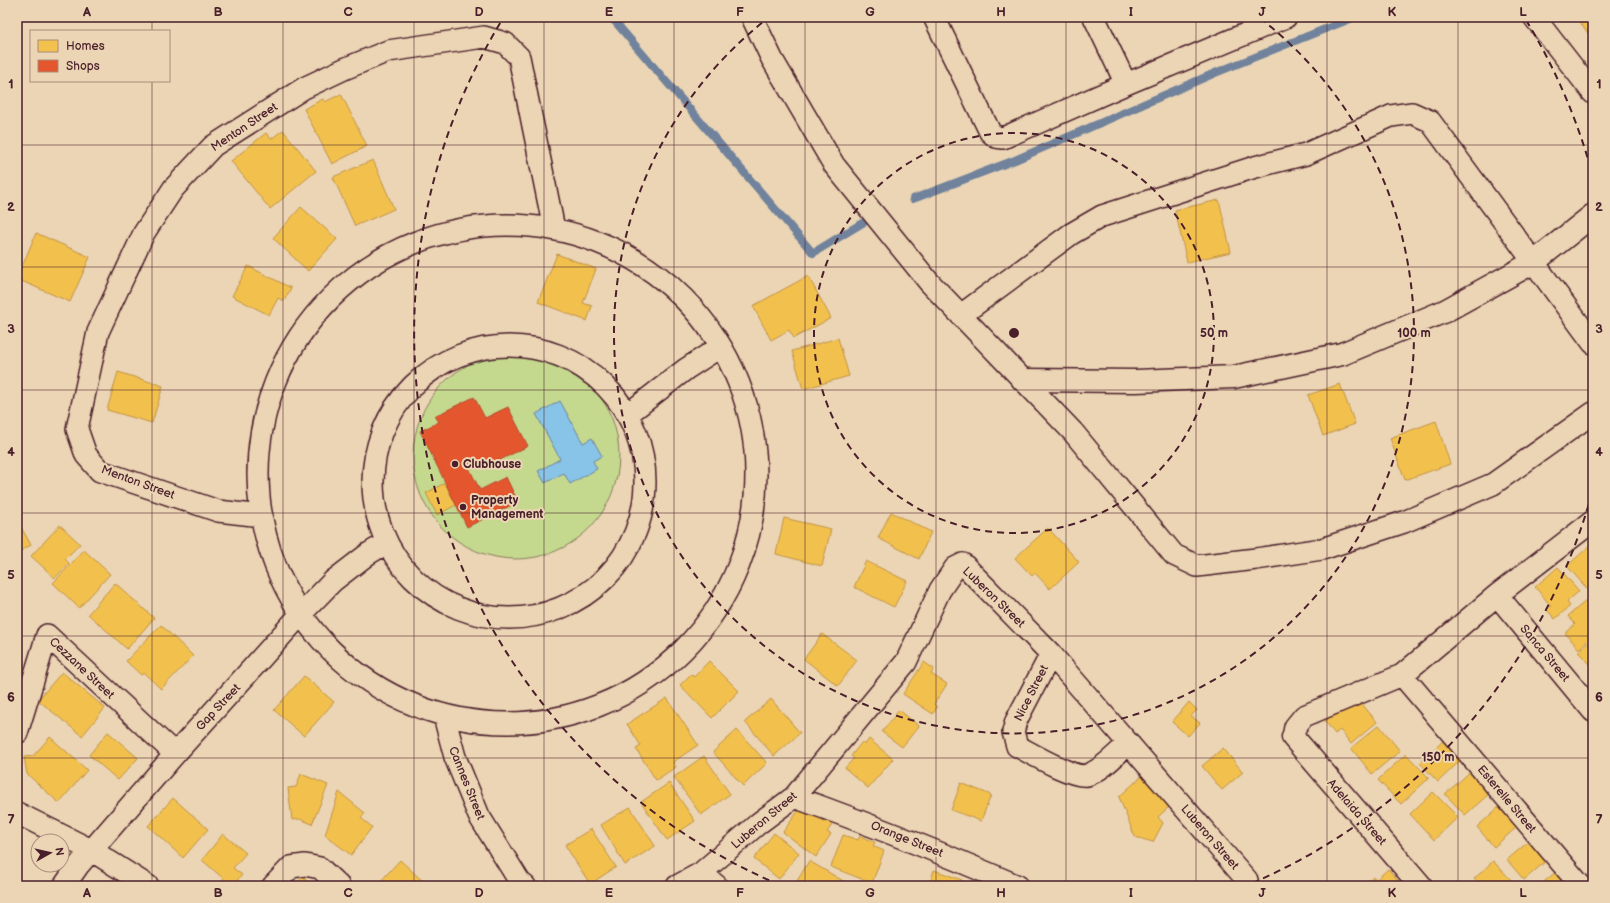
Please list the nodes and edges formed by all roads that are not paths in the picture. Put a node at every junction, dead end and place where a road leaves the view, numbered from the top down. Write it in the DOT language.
graph roads {
  1 [pos="752,17"];
  2 [pos="934,17"];
  3 [pos="1094,17"];
  4 [pos="1286,17"];
  5 [pos="1534,17"];
  6 [pos="1245,25"];
  7 [pos="1126,84"];
  8 [pos="1593,93"];
  9 [pos="1593,215"];
  10 [pos="554,229"];
  11 [pos="1534,262"];
  12 [pos="961,315"];
  13 [pos="1593,343"];
  14 [pos="720,347"];
  15 [pos="1023,380"];
  16 [pos="1593,413"];
  17 [pos="628,414"];
  18 [pos="262,516"];
  19 [pos="1593,520"];
  20 [pos="386,543"];
  21 [pos="1497,595"];
  22 [pos="301,614"];
  23 [pos="1051,654"];
  24 [pos="1402,676"];
  25 [pos="1593,712"];
  26 [pos="444,716"];
  27 [pos="17,733"];
  28 [pos="1293,737"];
  29 [pos="1129,743"];
  30 [pos="175,754"];
  31 [pos="794,797"];
  32 [pos="17,813"];
  33 [pos="92,850"];
  34 [pos="701,873"];
  35 [pos="64,886"];
  36 [pos="148,886"];
  37 [pos="273,886"];
  38 [pos="339,886"];
  39 [pos="525,886"];
  40 [pos="676,886"];
  41 [pos="717,886"];
  42 [pos="1018,886"];
  43 [pos="1248,886"];
  44 [pos="1421,886"];
  45 [pos="1581,886"];
  1 -- 12 [label="street"];
  2 -- 7 [label="street"];
  3 -- 7 [label="street"];
  4 -- 6 [label="street"];
  5 -- 8 [label="street"];
  6 -- 7 [label="street"];
  9 -- 11 [label="street"];
  10 -- 14 [label="street"];
  10 -- 18 [label="street"];
  10 -- 18 [label="street, Menton Street"];
  11 -- 12 [label="street"];
  11 -- 13 [label="street"];
  11 -- 15 [label="street"];
  12 -- 15 [label="street"];
  14 -- 17 [label="street"];
  14 -- 26 [label="street"];
  15 -- 16 [label="street"];
  17 -- 20 [label="street"];
  17 -- 20 [label="street"];
  18 -- 22 [label="street"];
  19 -- 21 [label="street"];
  20 -- 22 [label="street, Gap Street"];
  21 -- 24 [label="street"];
  21 -- 25 [label="street, Sanca Street"];
  22 -- 26 [label="street"];
  22 -- 30 [label="street, Gap Street"];
  23 -- 29 [label="street, Luberon Street"];
  23 -- 29 [label="street, Nice Street"];
  23 -- 31 [label="street, Luberon Street"];
  24 -- 28 [label="street"];
  24 -- 45 [label="street, Esterelle Street"];
  26 -- 39 [label="street, Cannes Street"];
  27 -- 30 [label="street, Cezzane Street"];
  28 -- 44 [label="street, Adelaida Street"];
  29 -- 43 [label="street, Luberon Street"];
  30 -- 33 [label="street, Gap Street"];
  31 -- 34 [label="street, Luberon Street"];
  31 -- 42 [label="street, Orange Street"];
  32 -- 33 [label="street"];
  33 -- 35 [label="street, Gap Street"];
  33 -- 36 [label="street"];
  34 -- 40 [label="street, Luberon Street"];
  34 -- 41 [label="street"];
  37 -- 38 [label="street"];
}
